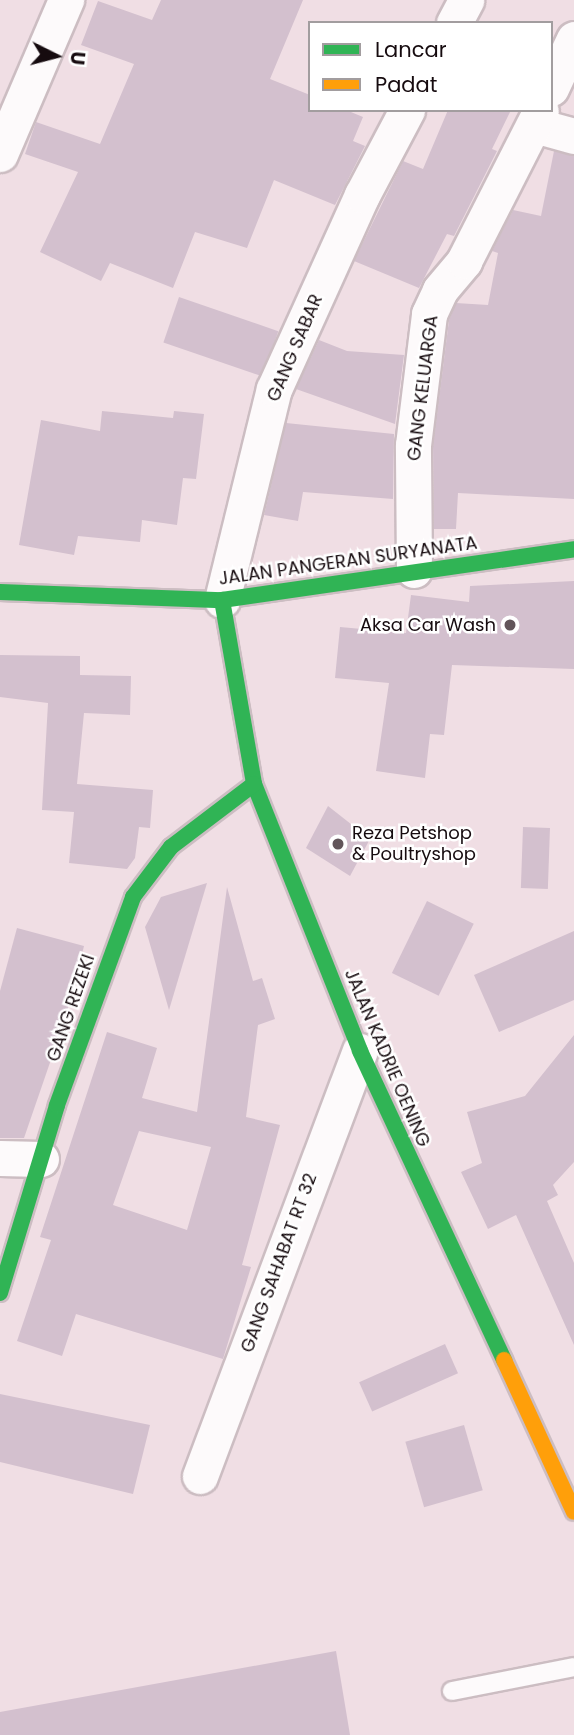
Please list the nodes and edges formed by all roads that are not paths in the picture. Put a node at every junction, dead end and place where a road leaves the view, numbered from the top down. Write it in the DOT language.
graph roads {
  1 [pos="66,0"];
  2 [pos="466,0"];
  3 [pos="455,21"];
  4 [pos="574,39"];
  5 [pos="553,84"];
  6 [pos="406,112"];
  7 [pos="538,118"];
  8 [pos="574,136"];
  9 [pos="0,153"];
  10 [pos="574,548"];
  11 [pos="414,569"];
  12 [pos="0,592"];
  13 [pos="222,600"];
  14 [pos="254,784"];
  15 [pos="360,1051"];
  16 [pos="0,1158"];
  17 [pos="41,1160"];
  18 [pos="0,1293"];
  19 [pos="200,1476"];
  20 [pos="574,1511"];
  21 [pos="574,1667"];
  22 [pos="452,1691"];
  1 -- 9 [label="street"];
  2 -- 3 [label="street"];
  4 -- 5 [label="street"];
  6 -- 13 [label="street, GANG SABAR"];
  7 -- 8 [label="street"];
  7 -- 11 [label="street, GANG KELUARGA"];
  10 -- 11 [label="main road, JALAN PANGERAN SURYANATA"];
  11 -- 13 [label="main road, JALAN PANGERAN SURYANATA"];
  12 -- 13 [label="main road, JALAN PANGERAN SURYANATA"];
  13 -- 14 [label="main road, JALAN KADRIE OENING"];
  14 -- 15 [label="main road, JALAN KADRIE OENING"];
  14 -- 17 [label="main road, GANG REZEKI"];
  15 -- 19 [label="street, GANG SAHABAT RT 32"];
  15 -- 20 [label="main road, JALAN KADRIE OENING"];
  16 -- 17 [label="street"];
  17 -- 18 [label="main road, GANG REZEKI"];
  21 -- 22 [label="lane"];
}
